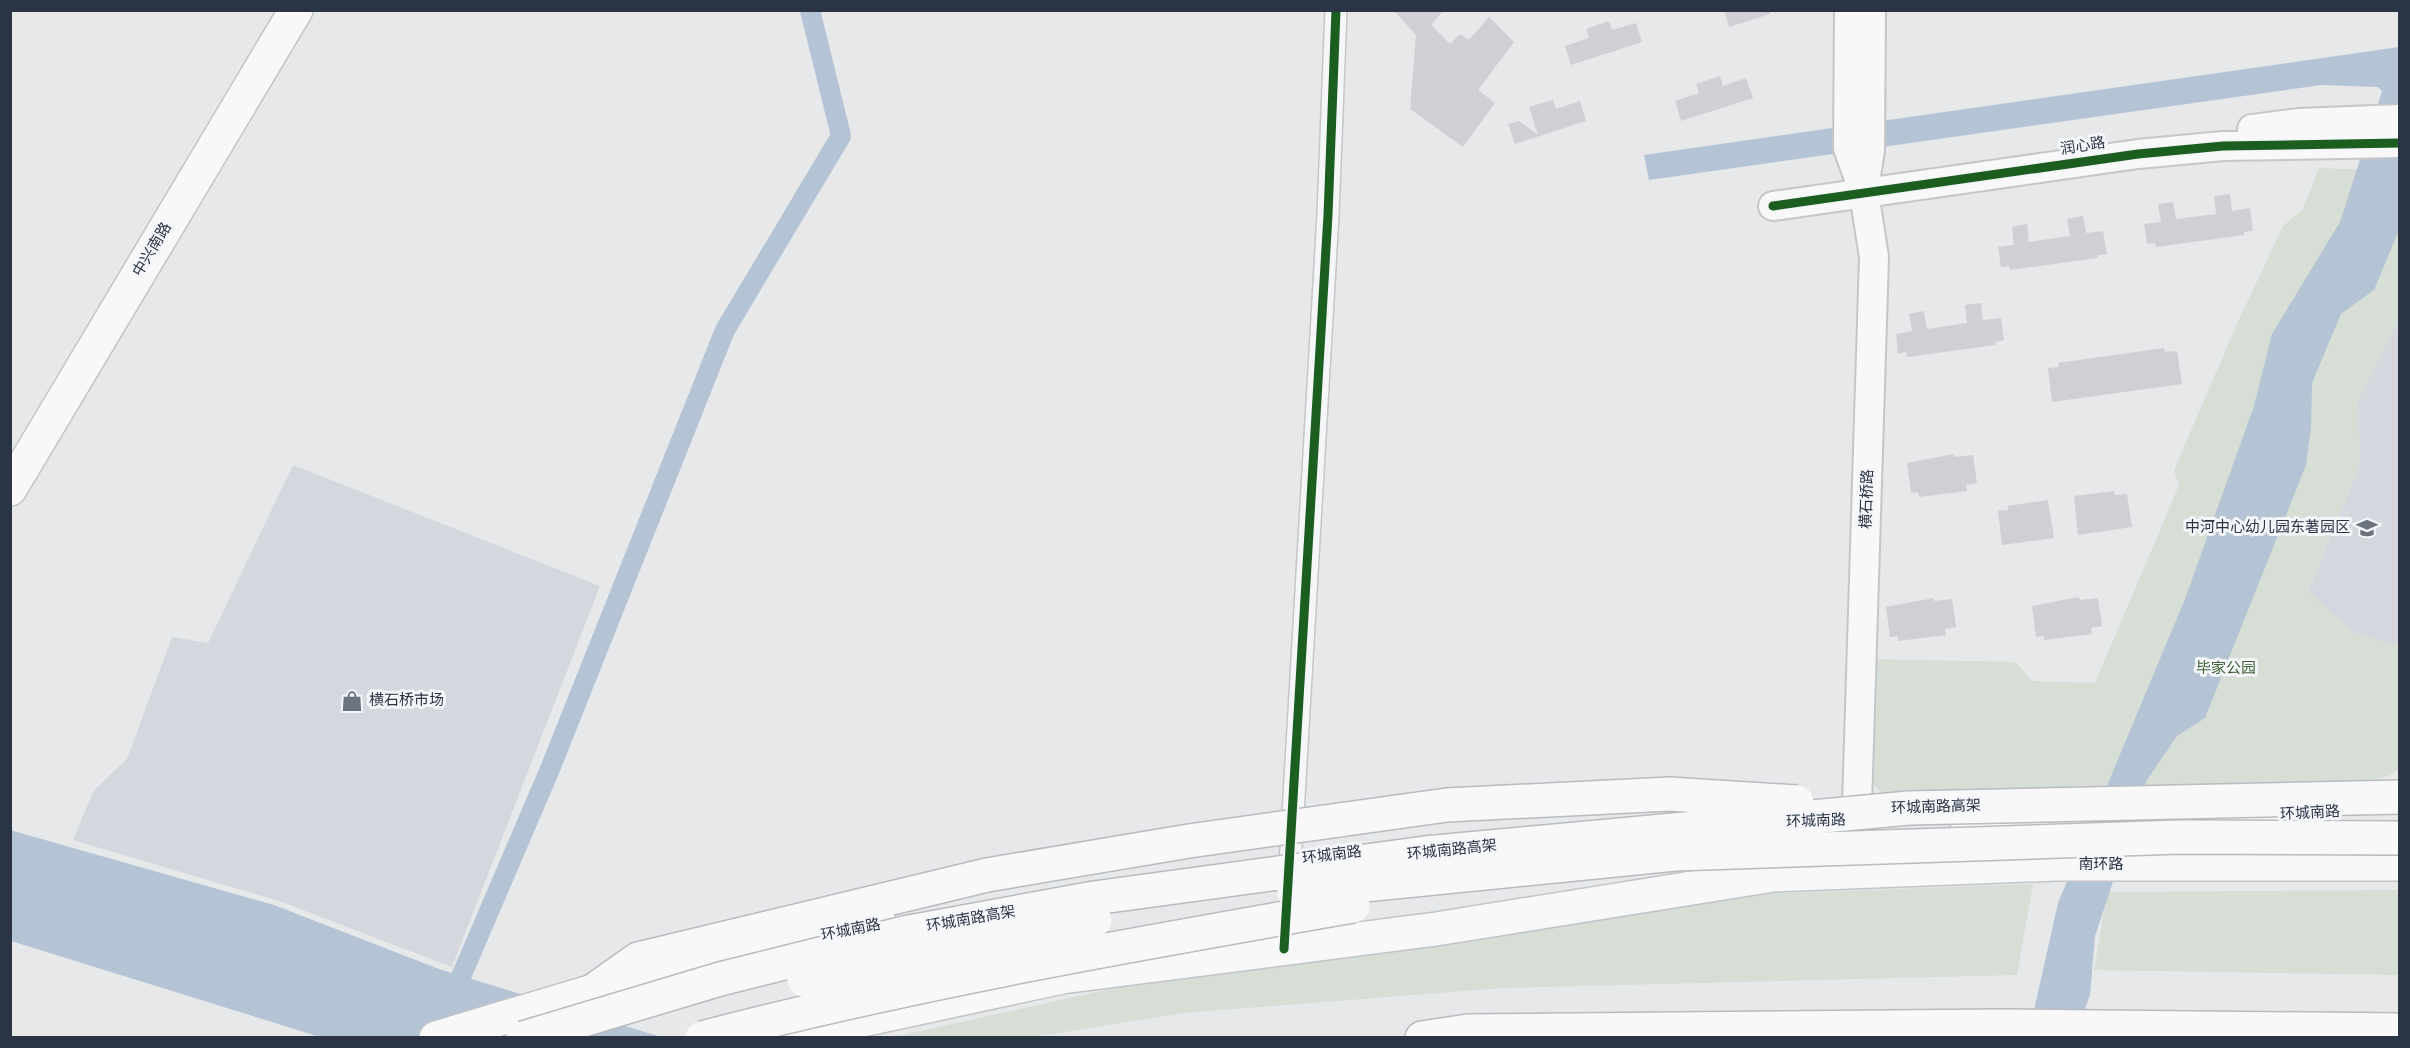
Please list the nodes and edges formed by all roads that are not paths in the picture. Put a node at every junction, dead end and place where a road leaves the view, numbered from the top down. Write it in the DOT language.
graph roads {
  1 [pos="268,10"];
  2 [pos="296,10"];
  3 [pos="1336,10"];
  4 [pos="1849,10"];
  5 [pos="1871,10"];
  6 [pos="2400,119"];
  7 [pos="2400,143"];
  8 [pos="2138,154"];
  9 [pos="1864,193"];
  10 [pos="1773,206"];
  11 [pos="10,447"];
  12 [pos="10,489"];
  13 [pos="2400,797"];
  14 [pos="1857,805"];
  15 [pos="1910,808"];
  16 [pos="2400,809"];
  17 [pos="2400,838"];
  18 [pos="1675,854"];
  19 [pos="1290,862"];
  20 [pos="2400,864"];
  21 [pos="1284,949"];
  22 [pos="593,991"];
  23 [pos="2400,1030"];
  24 [pos="435,1038"];
  25 [pos="523,1038"];
  26 [pos="597,1038"];
  27 [pos="702,1038"];
  28 [pos="779,1038"];
  29 [pos="1422,1038"];
  1 -- 11 [label="main road, 中兴南路"];
  2 -- 12 [label="main road, 中兴南路"];
  3 -- 19 [label="street"];
  4 -- 9 [label="main road, 横石桥路"];
  5 -- 9 [label="main road, 横石桥路"];
  6 -- 8 [label="main road, 润心路"];
  7 -- 8 [label="main road, 润心路"];
  8 -- 9 [label="main road, 润心路"];
  9 -- 10 [label="main road, 润心路"];
  9 -- 14 [label="main road, 横石桥路"];
  13 -- 15 [label="main road, 环城南路高架, bridge"];
  14 -- 15 [label="main road, bridge"];
  14 -- 22 [label="main road, bridge"];
  15 -- 25 [label="main road, 环城南路高架, bridge"];
  16 -- 19 [label="main road, 环城南路"];
  17 -- 18 [label="main road, 环城南路高架, bridge"];
  18 -- 26 [label="main road, 环城南路高架, bridge"];
  18 -- 27 [label="main road, bridge"];
  19 -- 21 [label="street"];
  19 -- 22 [label="main road, 环城南路"];
  20 -- 21 [label="main road, 南环路"];
  21 -- 28 [label="main road"];
  22 -- 24 [label="main road, 环城南路"];
  23 -- 29 [label="main road"];
}
